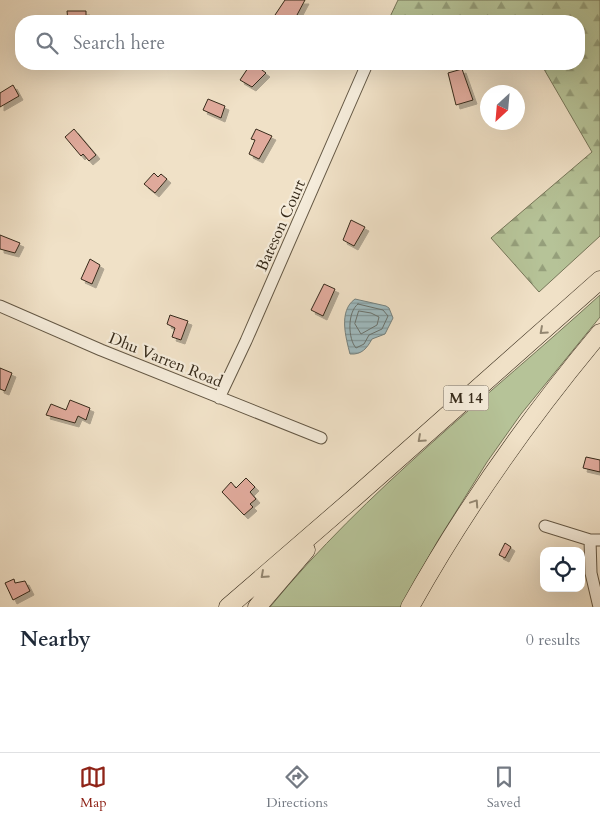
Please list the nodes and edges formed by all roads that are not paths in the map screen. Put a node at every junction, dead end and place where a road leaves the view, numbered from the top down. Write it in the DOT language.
graph roads {
  1 [pos="364,70"];
  2 [pos="600,280"];
  3 [pos="0,306"];
  4 [pos="600,333"];
  5 [pos="219,398"];
  6 [pos="321,438"];
  7 [pos="354,498"];
  8 [pos="545,526"];
  9 [pos="595,540"];
  10 [pos="449,544"];
  11 [pos="228,607"];
  12 [pos="257,607"];
  13 [pos="410,607"];
  14 [pos="421,607"];
  15 [pos="599,607"];
  1 -- 5 [label="street, Bateson Court"];
  2 -- 7 [label="highway, M 14, one-way"];
  3 -- 5 [label="street, Dhu Varren Road"];
  10 -- 4 [label="highway, one-way"];
  5 -- 6 [label="street, Dhu Varren Road"];
  7 -- 11 [label="highway, M 14, one-way"];
  7 -- 12 [label="highway"];
  8 -- 9 [label="street"];
  9 -- 15 [label="street"];
  10 -- 13 [label="highway"];
  10 -- 14 [label="highway"];
}
